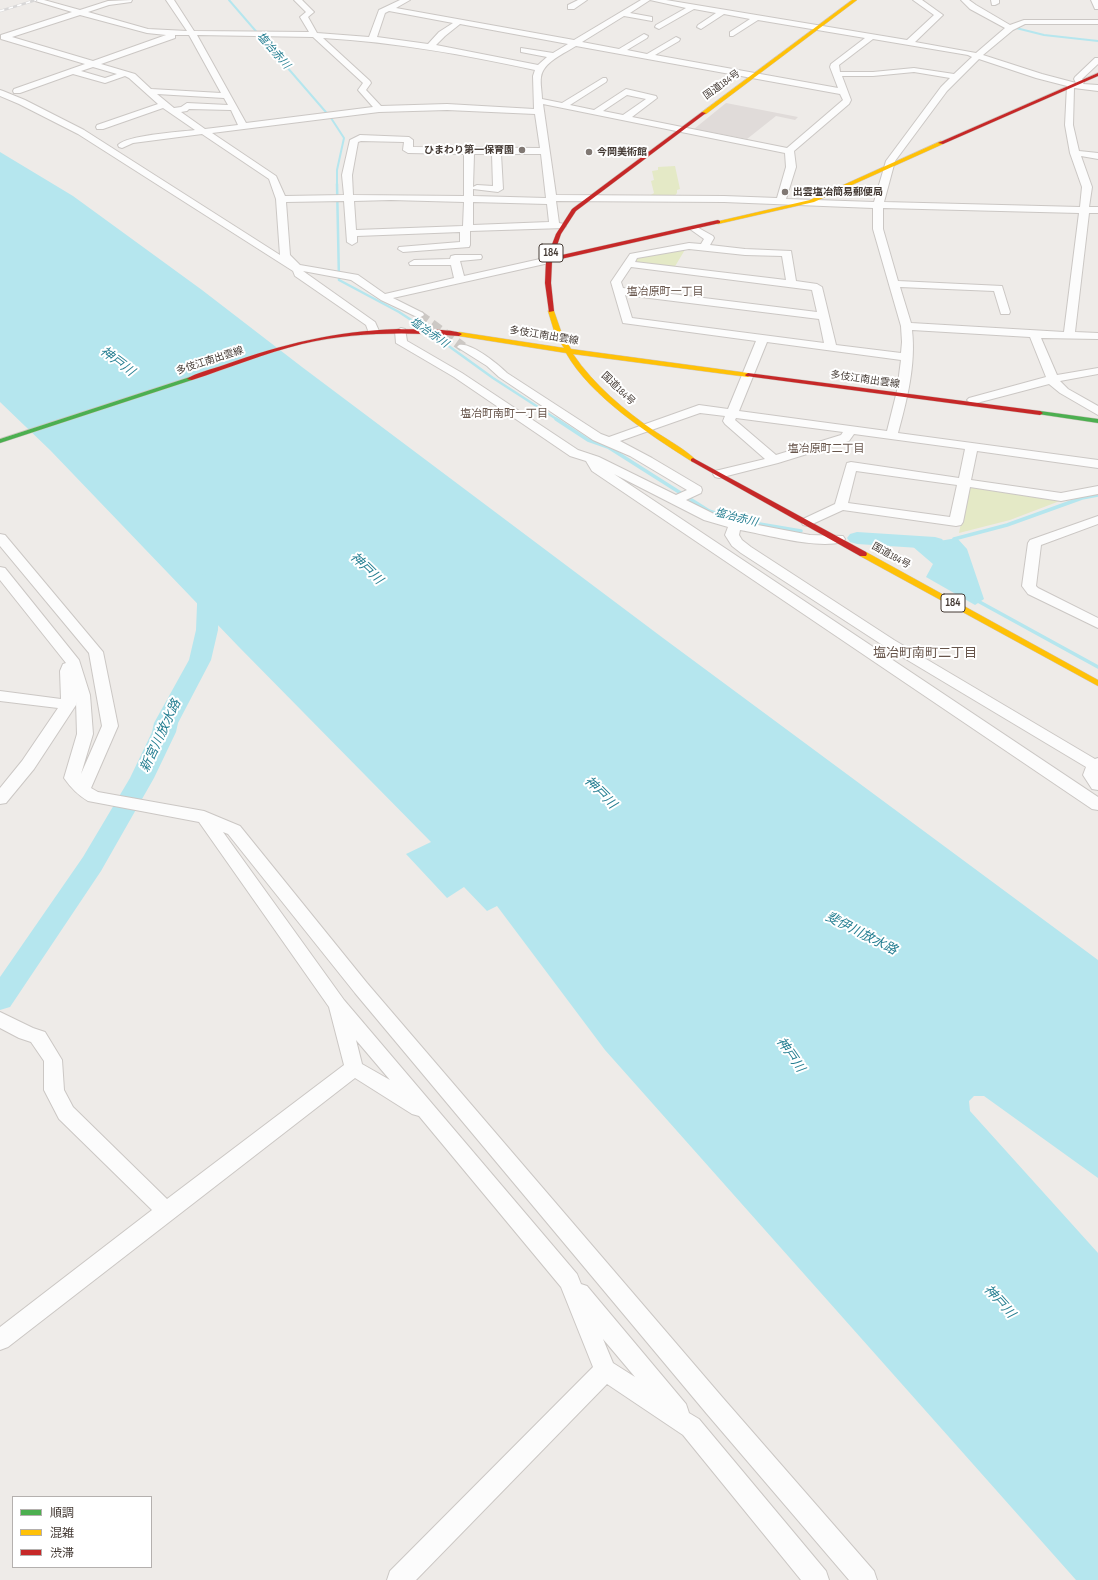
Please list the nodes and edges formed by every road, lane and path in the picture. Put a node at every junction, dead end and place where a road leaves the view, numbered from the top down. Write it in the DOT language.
graph roads {
  1 [pos="36,0"];
  2 [pos="128,0"];
  3 [pos="170,0"];
  4 [pos="298,0"];
  5 [pos="406,0"];
  6 [pos="583,0"];
  7 [pos="646,0"];
  8 [pos="653,0"];
  9 [pos="855,0"];
  10 [pos="917,0"];
  11 [pos="965,0"];
  12 [pos="1095,0"];
  13 [pos="109,1"];
  14 [pos="572,7"];
  15 [pos="692,7"];
  16 [pos="1098,7"];
  17 [pos="388,9"];
  18 [pos="722,12"];
  19 [pos="80,13"];
  20 [pos="623,14"];
  21 [pos="756,18"];
  22 [pos="649,19"];
  23 [pos="459,22"];
  24 [pos="1098,22"];
  25 [pos="659,27"];
  26 [pos="701,27"];
  27 [pos="817,28"];
  28 [pos="1010,28"];
  29 [pos="179,33"];
  30 [pos="192,33"];
  31 [pos="314,34"];
  32 [pos="733,34"];
  33 [pos="644,36"];
  34 [pos="871,37"];
  35 [pos="2,38"];
  36 [pos="372,39"];
  37 [pos="676,39"];
  38 [pos="909,43"];
  39 [pos="574,44"];
  40 [pos="430,47"];
  41 [pos="524,50"];
  42 [pos="618,52"];
  43 [pos="978,55"];
  44 [pos="554,56"];
  45 [pos="648,57"];
  46 [pos="1098,60"];
  47 [pos="92,64"];
  48 [pos="540,68"];
  49 [pos="72,71"];
  50 [pos="124,74"];
  51 [pos="837,74"];
  52 [pos="1098,74"];
  53 [pos="752,76"];
  54 [pos="957,77"];
  55 [pos="603,80"];
  56 [pos="1075,84"];
  57 [pos="0,85"];
  58 [pos="1098,88"];
  59 [pos="17,91"];
  60 [pos="149,92"];
  61 [pos="844,92"];
  62 [pos="0,93"];
  63 [pos="228,96"];
  64 [pos="538,101"];
  65 [pos="164,105"];
  66 [pos="564,106"];
  67 [pos="234,108"];
  68 [pos="379,109"];
  69 [pos="172,111"];
  70 [pos="539,112"];
  71 [pos="596,112"];
  72 [pos="625,118"];
  73 [pos="244,126"];
  74 [pos="100,127"];
  75 [pos="681,129"];
  76 [pos="204,132"];
  77 [pos="470,151"];
  78 [pos="496,151"];
  79 [pos="545,151"];
  80 [pos="789,151"];
  81 [pos="1075,153"];
  82 [pos="1098,156"];
  83 [pos="890,166"];
  84 [pos="470,188"];
  85 [pos="348,198"];
  86 [pos="281,199"];
  87 [pos="469,199"];
  88 [pos="588,199"];
  89 [pos="551,200"];
  90 [pos="781,200"];
  91 [pos="812,201"];
  92 [pos="878,204"];
  93 [pos="1085,209"];
  94 [pos="1098,210"];
  95 [pos="557,225"];
  96 [pos="466,228"];
  97 [pos="695,228"];
  98 [pos="704,248"];
  99 [pos="403,249"];
  100 [pos="476,257"];
  101 [pos="549,260"];
  102 [pos="455,262"];
  103 [pos="414,263"];
  104 [pos="628,264"];
  105 [pos="297,269"];
  106 [pos="460,280"];
  107 [pos="790,283"];
  108 [pos="893,284"];
  109 [pos="619,291"];
  110 [pos="384,297"];
  111 [pos="1005,312"];
  112 [pos="419,315"];
  113 [pos="824,316"];
  114 [pos="906,326"];
  115 [pos="401,331"];
  116 [pos="373,332"];
  117 [pos="1034,334"];
  118 [pos="1069,335"];
  119 [pos="1098,336"];
  120 [pos="763,338"];
  121 [pos="463,347"];
  122 [pos="831,348"];
  123 [pos="568,351"];
  124 [pos="906,357"];
  125 [pos="1098,371"];
  126 [pos="748,375"];
  127 [pos="1053,379"];
  128 [pos="901,396"];
  129 [pos="973,400"];
  130 [pos="1098,410"];
  131 [pos="732,413"];
  132 [pos="1098,421"];
  133 [pos="645,428"];
  134 [pos="851,429"];
  135 [pos="892,434"];
  136 [pos="610,440"];
  137 [pos="0,441"];
  138 [pos="972,446"];
  139 [pos="590,458"];
  140 [pos="774,460"];
  141 [pos="1098,464"];
  142 [pos="719,474"];
  143 [pos="963,483"];
  144 [pos="1098,490"];
  145 [pos="683,497"];
  146 [pos="841,506"];
  147 [pos="1098,520"];
  148 [pos="808,522"];
  149 [pos="735,525"];
  150 [pos="0,538"];
  151 [pos="838,539"];
  152 [pos="0,571"];
  153 [pos="1097,620"];
  154 [pos="72,660"];
  155 [pos="1098,683"];
  156 [pos="0,696"];
  157 [pos="68,705"];
  158 [pos="1097,765"];
  159 [pos="1098,785"];
  160 [pos="82,790"];
  161 [pos="0,799"];
  162 [pos="1098,805"];
  163 [pos="204,817"];
  164 [pos="338,1005"];
  165 [pos="0,1019"];
  166 [pos="354,1068"];
  167 [pos="432,1117"];
  168 [pos="166,1211"];
  169 [pos="569,1281"];
  170 [pos="0,1340"];
  171 [pos="605,1370"];
  172 [pos="691,1427"];
  173 [pos="399,1580"];
  174 [pos="817,1580"];
  175 [pos="865,1580"];
  1 -- 19 [label="street"];
  2 -- 13 [label="street"];
  3 -- 30 [label="street"];
  4 -- 31 [label="street"];
  5 -- 17 [label="street"];
  6 -- 14 [label="street"];
  7 -- 20 [label="street"];
  8 -- 15 [label="street"];
  9 -- 27 [label="main road, 国道184号 / 184"];
  10 -- 38 [label="street"];
  11 -- 28 [label="street"];
  12 -- 16 [label="street"];
  13 -- 19 [label="street"];
  15 -- 18 [label="street"];
  15 -- 25 [label="street"];
  17 -- 23 [label="street"];
  17 -- 36 [label="street"];
  18 -- 21 [label="street"];
  18 -- 26 [label="street"];
  19 -- 29 [label="street"];
  19 -- 35 [label="street"];
  20 -- 22 [label="street"];
  20 -- 39 [label="street"];
  21 -- 27 [label="street"];
  21 -- 32 [label="street"];
  23 -- 39 [label="street"];
  23 -- 40 [label="street"];
  24 -- 28 [label="street"];
  27 -- 34 [label="street"];
  27 -- 53 [label="main road, 国道184号 / 184"];
  28 -- 43 [label="street"];
  29 -- 30 [label="street"];
  29 -- 47 [label="street"];
  30 -- 31 [label="street"];
  30 -- 63 [label="street"];
  31 -- 36 [label="street"];
  31 -- 68 [label="street"];
  33 -- 42 [label="street"];
  34 -- 38 [label="street"];
  34 -- 51 [label="street"];
  35 -- 47 [label="street"];
  36 -- 40 [label="street"];
  37 -- 45 [label="street"];
  38 -- 43 [label="street"];
  39 -- 42 [label="street"];
  39 -- 44 [label="street"];
  40 -- 48 [label="street"];
  41 -- 44 [label="street"];
  42 -- 45 [label="street"];
  43 -- 54 [label="street"];
  43 -- 56 [label="street"];
  44 -- 48 [label="street"];
  45 -- 53 [label="street"];
  46 -- 56 [label="street"];
  47 -- 49 [label="street"];
  47 -- 50 [label="street"];
  48 -- 64 [label="street"];
  49 -- 50 [label="street"];
  49 -- 59 [label="street"];
  50 -- 60 [label="street"];
  51 -- 54 [label="street"];
  51 -- 61 [label="street"];
  52 -- 56 [label="main road"];
  53 -- 61 [label="street"];
  53 -- 75 [label="main road, 国道184号 / 184"];
  54 -- 83 [label="street"];
  55 -- 66 [label="street"];
  56 -- 58 [label="street"];
  56 -- 81 [label="street"];
  56 -- 83 [label="main road"];
  57 -- 59 [label="street"];
  59 -- 76 [label="street"];
  60 -- 63 [label="street"];
  60 -- 65 [label="street"];
  61 -- 80 [label="street"];
  62 -- 105 [label="street"];
  63 -- 67 [label="street"];
  64 -- 66 [label="street"];
  64 -- 70 [label="street"];
  65 -- 69 [label="street"];
  65 -- 74 [label="street"];
  66 -- 71 [label="street"];
  67 -- 69 [label="street"];
  67 -- 73 [label="street"];
  68 -- 70 [label="street"];
  68 -- 73 [label="street"];
  69 -- 76 [label="street"];
  70 -- 79 [label="street"];
  71 -- 72 [label="street"];
  71 -- 72 [label="street"];
  72 -- 75 [label="street"];
  73 -- 76 [label="street"];
  75 -- 80 [label="street"];
  75 -- 88 [label="main road, 国道184号 / 184"];
  76 -- 86 [label="street"];
  77 -- 78 [label="street"];
  77 -- 84 [label="street"];
  77 -- 85 [label="street"];
  78 -- 79 [label="street"];
  78 -- 84 [label="street"];
  79 -- 89 [label="street"];
  80 -- 90 [label="street"];
  81 -- 82 [label="street"];
  81 -- 93 [label="street"];
  83 -- 91 [label="main road"];
  83 -- 92 [label="street"];
  84 -- 87 [label="street"];
  85 -- 86 [label="street"];
  85 -- 87 [label="street"];
  85 -- 96 [label="street"];
  86 -- 105 [label="street"];
  87 -- 89 [label="street"];
  87 -- 96 [label="street"];
  88 -- 89 [label="street"];
  88 -- 90 [label="street"];
  88 -- 95 [label="main road, 国道184号 / 184"];
  89 -- 95 [label="street"];
  90 -- 91 [label="street"];
  91 -- 92 [label="street"];
  91 -- 97 [label="main road"];
  92 -- 93 [label="street"];
  92 -- 108 [label="street"];
  93 -- 94 [label="street"];
  93 -- 118 [label="street"];
  95 -- 96 [label="street"];
  95 -- 101 [label="main road, 国道184号 / 184"];
  96 -- 99 [label="street"];
  97 -- 98 [label="street"];
  97 -- 101 [label="main road"];
  98 -- 104 [label="street"];
  98 -- 107 [label="street"];
  100 -- 102 [label="street"];
  101 -- 106 [label="street"];
  101 -- 123 [label="main road, 国道184号 / 184"];
  102 -- 103 [label="street"];
  102 -- 106 [label="street"];
  104 -- 107 [label="street"];
  104 -- 109 [label="street"];
  105 -- 110 [label="street"];
  105 -- 116 [label="street"];
  106 -- 110 [label="street"];
  107 -- 113 [label="street"];
  108 -- 111 [label="street"];
  108 -- 114 [label="street"];
  109 -- 113 [label="street"];
  109 -- 120 [label="street"];
  110 -- 112 [label="street"];
  113 -- 122 [label="street"];
  114 -- 117 [label="street"];
  114 -- 124 [label="street"];
  115 -- 116 [label="main road, 多伎江南出雲線"];
  115 -- 123 [label="main road, 多伎江南出雲線"];
  115 -- 139 [label="street"];
  116 -- 137 [label="main road, 多伎江南出雲線"];
  117 -- 118 [label="street"];
  117 -- 127 [label="street"];
  118 -- 119 [label="street"];
  120 -- 122 [label="street"];
  120 -- 126 [label="street"];
  121 -- 136 [label="street"];
  122 -- 124 [label="street"];
  123 -- 126 [label="main road, 多伎江南出雲線"];
  123 -- 133 [label="main road, 国道184号 / 184"];
  124 -- 128 [label="street"];
  125 -- 127 [label="street"];
  126 -- 128 [label="main road, 多伎江南出雲線"];
  126 -- 131 [label="street"];
  127 -- 129 [label="street"];
  127 -- 130 [label="street"];
  128 -- 132 [label="main road, 多伎江南出雲線"];
  128 -- 135 [label="street"];
  131 -- 133 [label="street"];
  131 -- 134 [label="street"];
  131 -- 140 [label="street"];
  133 -- 136 [label="street"];
  133 -- 142 [label="main road, 国道184号 / 184"];
  134 -- 135 [label="street"];
  134 -- 140 [label="street"];
  135 -- 138 [label="street"];
  136 -- 145 [label="street"];
  138 -- 141 [label="street"];
  138 -- 143 [label="street"];
  139 -- 145 [label="street"];
  139 -- 162 [label="street"];
  140 -- 142 [label="street"];
  142 -- 148 [label="main road, 国道184号 / 184"];
  143 -- 144 [label="street"];
  143 -- 146 [label="street"];
  143 -- 146 [label="street"];
  145 -- 149 [label="street"];
  146 -- 148 [label="street"];
  147 -- 153 [label="street"];
  148 -- 151 [label="main road, 国道184号 / 184"];
  149 -- 151 [label="street"];
  149 -- 158 [label="street"];
  150 -- 160 [label="street"];
  151 -- 155 [label="main road, 国道184号 / 184"];
  152 -- 154 [label="street"];
  154 -- 157 [label="street"];
  154 -- 160 [label="street"];
  156 -- 157 [label="street"];
  157 -- 161 [label="street"];
  158 -- 159 [label="street"];
  160 -- 163 [label="street"];
  163 -- 164 [label="street"];
  163 -- 175 [label="street"];
  164 -- 166 [label="street"];
  164 -- 167 [label="street"];
  165 -- 168 [label="street"];
  166 -- 167 [label="street"];
  166 -- 168 [label="street"];
  167 -- 169 [label="street"];
  168 -- 170 [label="street"];
  169 -- 171 [label="street"];
  169 -- 172 [label="street"];
  171 -- 172 [label="street"];
  171 -- 173 [label="street"];
  172 -- 174 [label="street"];
}
